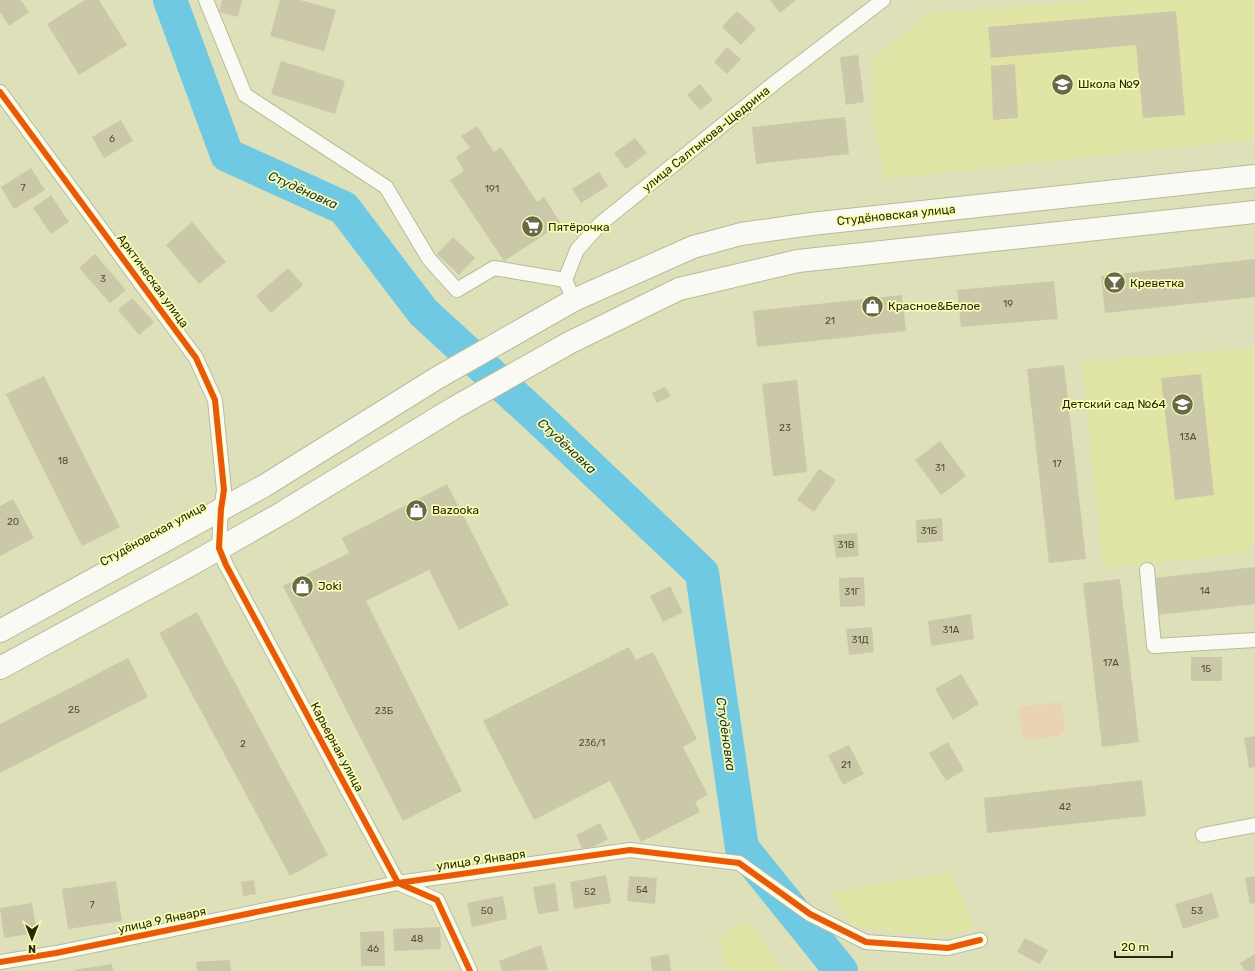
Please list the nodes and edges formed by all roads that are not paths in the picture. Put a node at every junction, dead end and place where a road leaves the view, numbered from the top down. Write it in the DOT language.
graph roads {
  1 [pos="206,0"];
  2 [pos="883,0"];
  3 [pos="0,92"];
  4 [pos="1255,176"];
  5 [pos="1255,212"];
  6 [pos="565,280"];
  7 [pos="574,300"];
  8 [pos="264,486"];
  9 [pos="221,509"];
  10 [pos="282,513"];
  11 [pos="175,535"];
  12 [pos="219,548"];
  13 [pos="192,564"];
  14 [pos="1147,570"];
  15 [pos="0,631"];
  16 [pos="1255,640"];
  17 [pos="0,668"];
  18 [pos="1255,825"];
  19 [pos="1203,835"];
  20 [pos="398,883"];
  21 [pos="980,940"];
  22 [pos="0,962"];
  23 [pos="470,971"];
  1 -- 6 [label="street"];
  2 -- 6 [label="street, улица Салтыкова-Щедрина"];
  3 -- 9 [label="street, Арктическая улица"];
  4 -- 7 [label="main road, Студёновская улица"];
  5 -- 10 [label="main road"];
  6 -- 7 [label="street"];
  7 -- 8 [label="main road, Студёновская улица"];
  8 -- 9 [label="main road, Студёновская улица"];
  8 -- 10 [label="main road"];
  9 -- 11 [label="main road, Студёновская улица"];
  9 -- 12 [label="street, Карьерная улица"];
  10 -- 12 [label="main road"];
  11 -- 13 [label="main road"];
  11 -- 15 [label="main road, Студёновская улица"];
  12 -- 13 [label="main road"];
  12 -- 20 [label="street, Карьерная улица"];
  13 -- 17 [label="main road"];
  14 -- 16 [label="street"];
  18 -- 19 [label="street"];
  20 -- 21 [label="street, улица 9 Января"];
  20 -- 22 [label="street, улица 9 Января"];
  20 -- 23 [label="street"];
}
